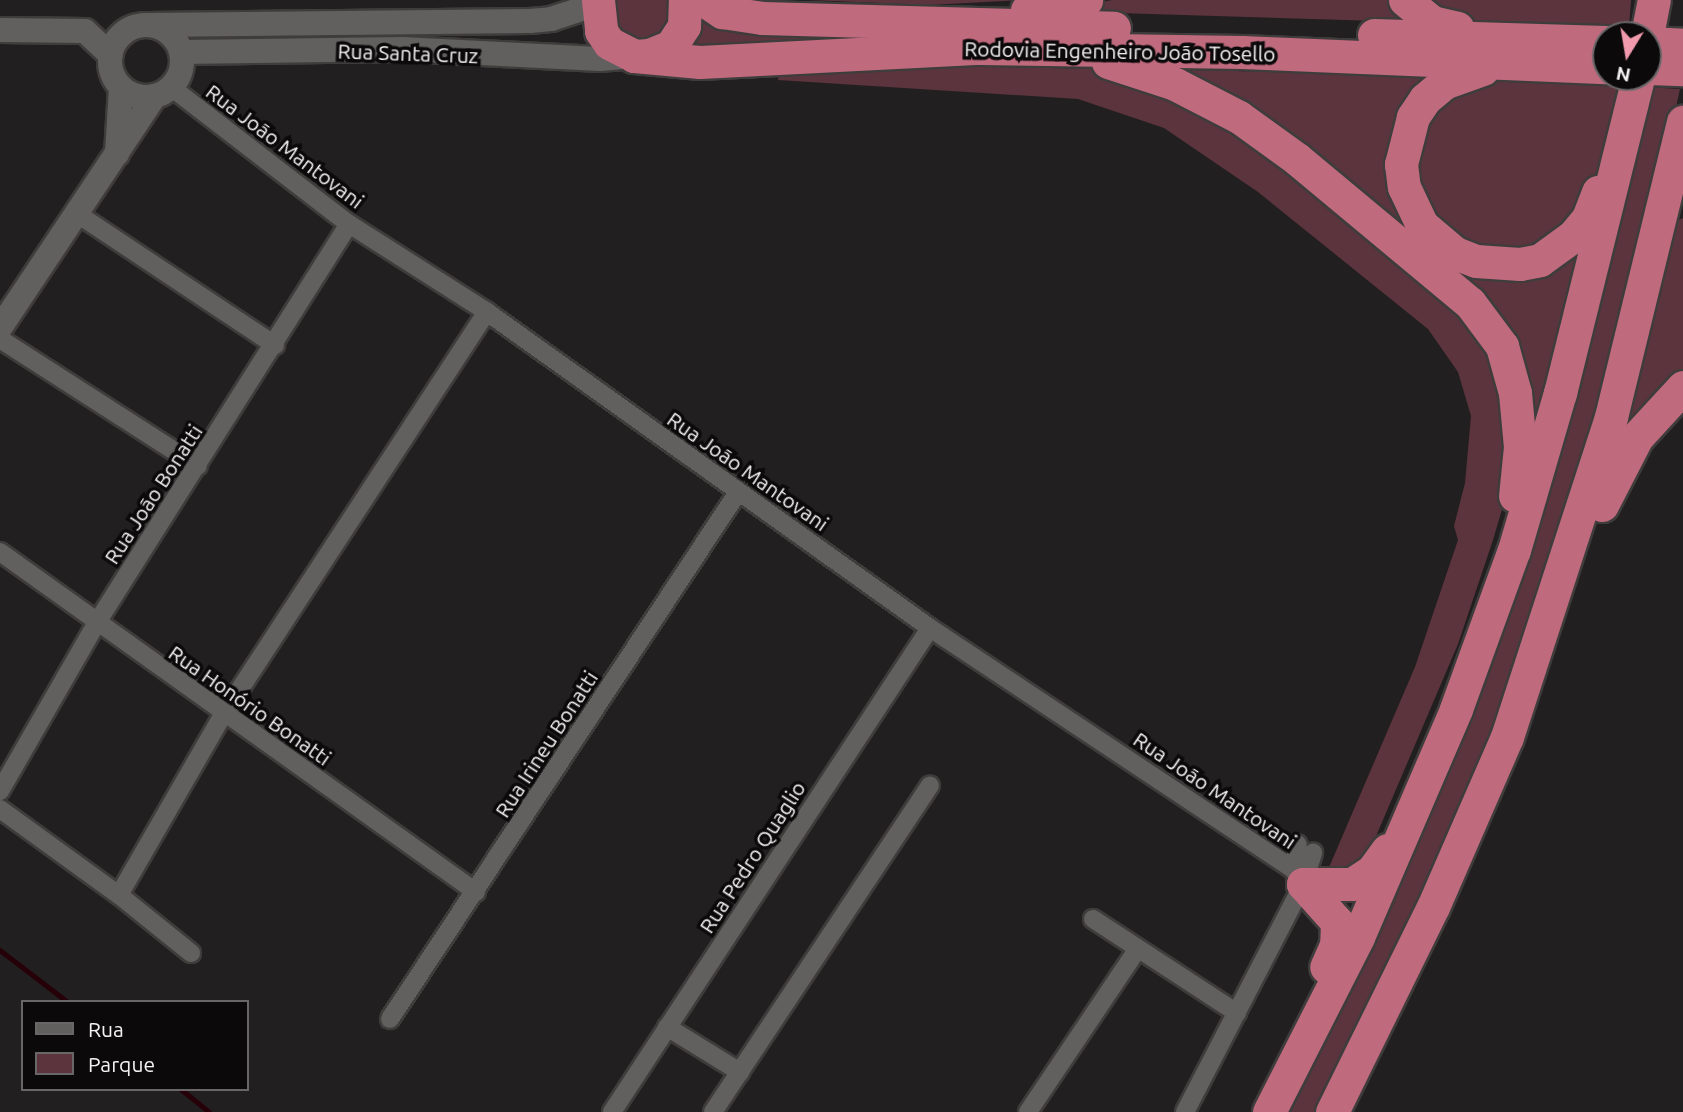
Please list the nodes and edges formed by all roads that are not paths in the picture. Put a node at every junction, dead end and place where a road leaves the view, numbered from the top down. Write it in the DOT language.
graph roads {
  1 [pos="685,0"];
  2 [pos="704,0"];
  3 [pos="1086,0"];
  4 [pos="1405,0"];
  5 [pos="597,2"];
  6 [pos="816,19"];
  7 [pos="292,22"];
  8 [pos="149,25"];
  9 [pos="0,30"];
  10 [pos="1662,44"];
  11 [pos="1683,45"];
  12 [pos="980,48"];
  13 [pos="292,50"];
  14 [pos="181,52"];
  15 [pos="111,54"];
  16 [pos="634,56"];
  17 [pos="1592,56"];
  18 [pos="1592,56"];
  19 [pos="1592,56"];
  20 [pos="1592,56"];
  21 [pos="1683,69"];
  22 [pos="1662,74"];
  23 [pos="121,87"];
  24 [pos="1636,91"];
  25 [pos="1637,91"];
  26 [pos="163,92"];
  27 [pos="1683,122"];
  28 [pos="117,155"];
  29 [pos="76,213"];
  30 [pos="349,224"];
  31 [pos="487,312"];
  32 [pos="0,328"];
  33 [pos="0,339"];
  34 [pos="275,345"];
  35 [pos="1683,387"];
  36 [pos="198,466"];
  37 [pos="738,492"];
  38 [pos="0,552"];
  39 [pos="96,624"];
  40 [pos="930,628"];
  41 [pos="1479,646"];
  42 [pos="223,715"];
  43 [pos="1507,737"];
  44 [pos="930,785"];
  45 [pos="0,791"];
  46 [pos="0,809"];
  47 [pos="1412,813"];
  48 [pos="1306,848"];
  49 [pos="1298,876"];
  50 [pos="476,892"];
  51 [pos="119,895"];
  52 [pos="1093,919"];
  53 [pos="1137,950"];
  54 [pos="191,954"];
  55 [pos="1237,1013"];
  56 [pos="390,1019"];
  57 [pos="667,1027"];
  58 [pos="1298,1054"];
  59 [pos="740,1072"];
  60 [pos="612,1112"];
  61 [pos="713,1112"];
  62 [pos="1028,1112"];
  63 [pos="1185,1112"];
  64 [pos="1269,1112"];
  65 [pos="1332,1112"];
  1 -- 16 [label="highway"];
  2 -- 6 [label="highway, Rodovia Engenheiro João Tosello"];
  3 -- 6 [label="highway"];
  4 -- 18 [label="highway"];
  5 -- 7 [label="main road, Rua Santa Cruz"];
  5 -- 16 [label="highway, Rodovia Engenheiro João Tosello"];
  6 -- 17 [label="highway, Rodovia Engenheiro João Tosello"];
  7 -- 8 [label="main road, Rua Santa Cruz"];
  7 -- 13 [label="main road"];
  8 -- 14 [label="main road"];
  8 -- 15 [label="main road"];
  9 -- 15 [label="main road"];
  10 -- 11 [label="highway"];
  12 -- 16 [label="highway, Rodovia Engenheiro João Tosello"];
  12 -- 19 [label="highway, Rodovia Engenheiro João Tosello"];
  12 -- 41 [label="highway"];
  13 -- 14 [label="main road, Rua Santa Cruz"];
  13 -- 16 [label="main road, Rua Santa Cruz"];
  14 -- 26 [label="main road"];
  15 -- 23 [label="main road"];
  20 -- 24 [label="highway"];
  21 -- 22 [label="highway"];
  23 -- 26 [label="main road"];
  23 -- 28 [label="main road"];
  25 -- 41 [label="highway"];
  26 -- 28 [label="main road"];
  26 -- 30 [label="street, Rua João Mantovani"];
  27 -- 43 [label="highway"];
  28 -- 29 [label="main road"];
  29 -- 32 [label="main road"];
  29 -- 34 [label="street"];
  30 -- 31 [label="street, Rua João Mantovani"];
  30 -- 34 [label="street, Rua João Bonatti"];
  31 -- 37 [label="street, Rua João Mantovani"];
  31 -- 42 [label="street"];
  33 -- 36 [label="street"];
  34 -- 36 [label="street, Rua João Bonatti"];
  35 -- 43 [label="highway"];
  36 -- 39 [label="street, Rua João Bonatti"];
  37 -- 40 [label="street, Rua João Mantovani"];
  37 -- 50 [label="street, Rua Irineu Bonatti"];
  38 -- 39 [label="street, Rua Honório Bonatti"];
  39 -- 42 [label="street, Rua Honório Bonatti"];
  39 -- 45 [label="street, Rua João Bonatti"];
  40 -- 49 [label="street, Rua João Mantovani"];
  40 -- 57 [label="street, Rua Pedro Quaglio"];
  41 -- 47 [label="highway"];
  42 -- 50 [label="street, Rua Honório Bonatti"];
  42 -- 51 [label="street"];
  43 -- 65 [label="highway"];
  44 -- 59 [label="street"];
  46 -- 51 [label="street"];
  47 -- 49 [label="highway"];
  47 -- 58 [label="highway"];
  48 -- 49 [label="street"];
  49 -- 55 [label="street"];
  49 -- 58 [label="highway"];
  50 -- 56 [label="street, Rua Irineu Bonatti"];
  51 -- 54 [label="street"];
  52 -- 53 [label="street"];
  53 -- 55 [label="street"];
  53 -- 62 [label="street"];
  55 -- 63 [label="street"];
  57 -- 59 [label="street"];
  57 -- 60 [label="street, Rua Pedro Quaglio"];
  58 -- 64 [label="highway"];
  59 -- 61 [label="street"];
}
